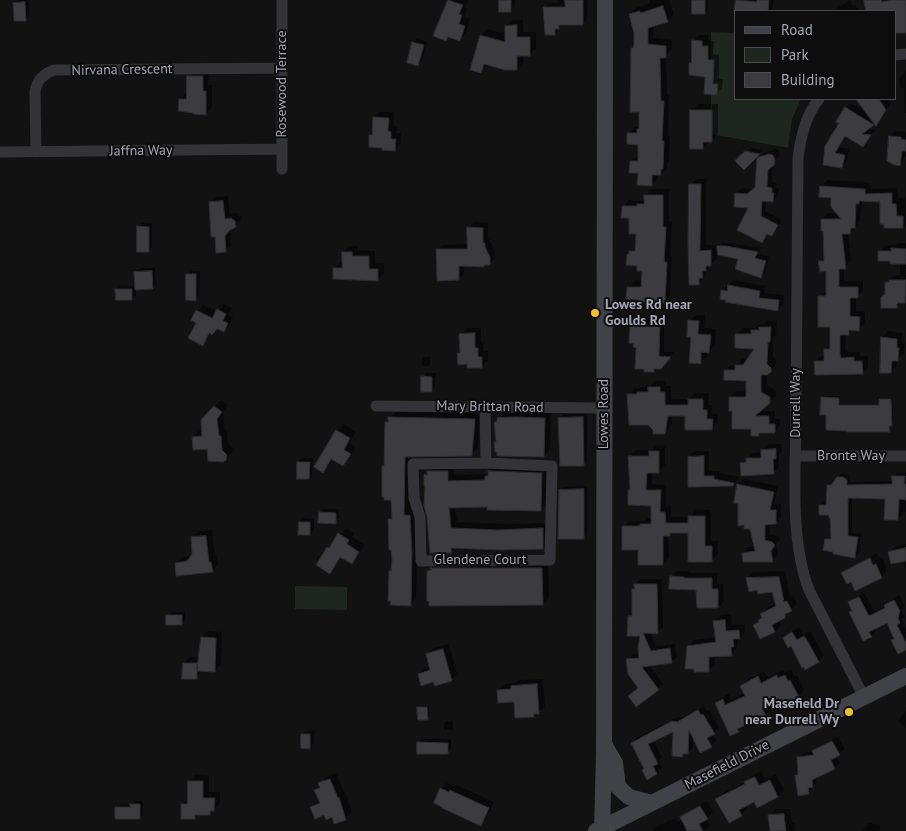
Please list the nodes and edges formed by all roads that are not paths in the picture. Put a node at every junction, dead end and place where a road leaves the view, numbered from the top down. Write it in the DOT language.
graph roads {
  1 [pos="282,0"];
  2 [pos="605,0"];
  3 [pos="282,68"];
  4 [pos="818,100"];
  5 [pos="282,149"];
  6 [pos="0,152"];
  7 [pos="36,152"];
  8 [pos="282,169"];
  9 [pos="376,406"];
  10 [pos="485,407"];
  11 [pos="604,408"];
  12 [pos="796,456"];
  13 [pos="906,456"];
  14 [pos="486,463"];
  15 [pos="906,676"];
  16 [pos="864,697"];
  17 [pos="604,744"];
  18 [pos="652,802"];
  19 [pos="600,830"];
  1 -- 3 [label="street, Rosewood Terrace"];
  2 -- 11 [label="main road, Lowes Road"];
  3 -- 5 [label="street, Rosewood Terrace"];
  3 -- 7 [label="street, Nirvana Crescent"];
  4 -- 12 [label="street, Durrell Way"];
  5 -- 7 [label="street, Jaffna Way"];
  5 -- 8 [label="street, Rosewood Terrace"];
  6 -- 7 [label="street, Jaffna Way"];
  9 -- 10 [label="street, Mary Brittan Road"];
  10 -- 11 [label="street, Mary Brittan Road"];
  10 -- 14 [label="street"];
  11 -- 17 [label="main road, Lowes Road"];
  12 -- 13 [label="street, Bronte Way"];
  12 -- 16 [label="street, Durrell Way"];
  14 -- 14 [label="street, Glendene Court"];
  15 -- 16 [label="main road, Masefield Drive"];
  16 -- 18 [label="main road, Masefield Drive"];
  17 -- 18 [label="main road"];
  17 -- 19 [label="main road, Lowes Road"];
  18 -- 19 [label="main road, Masefield Drive"];
}
